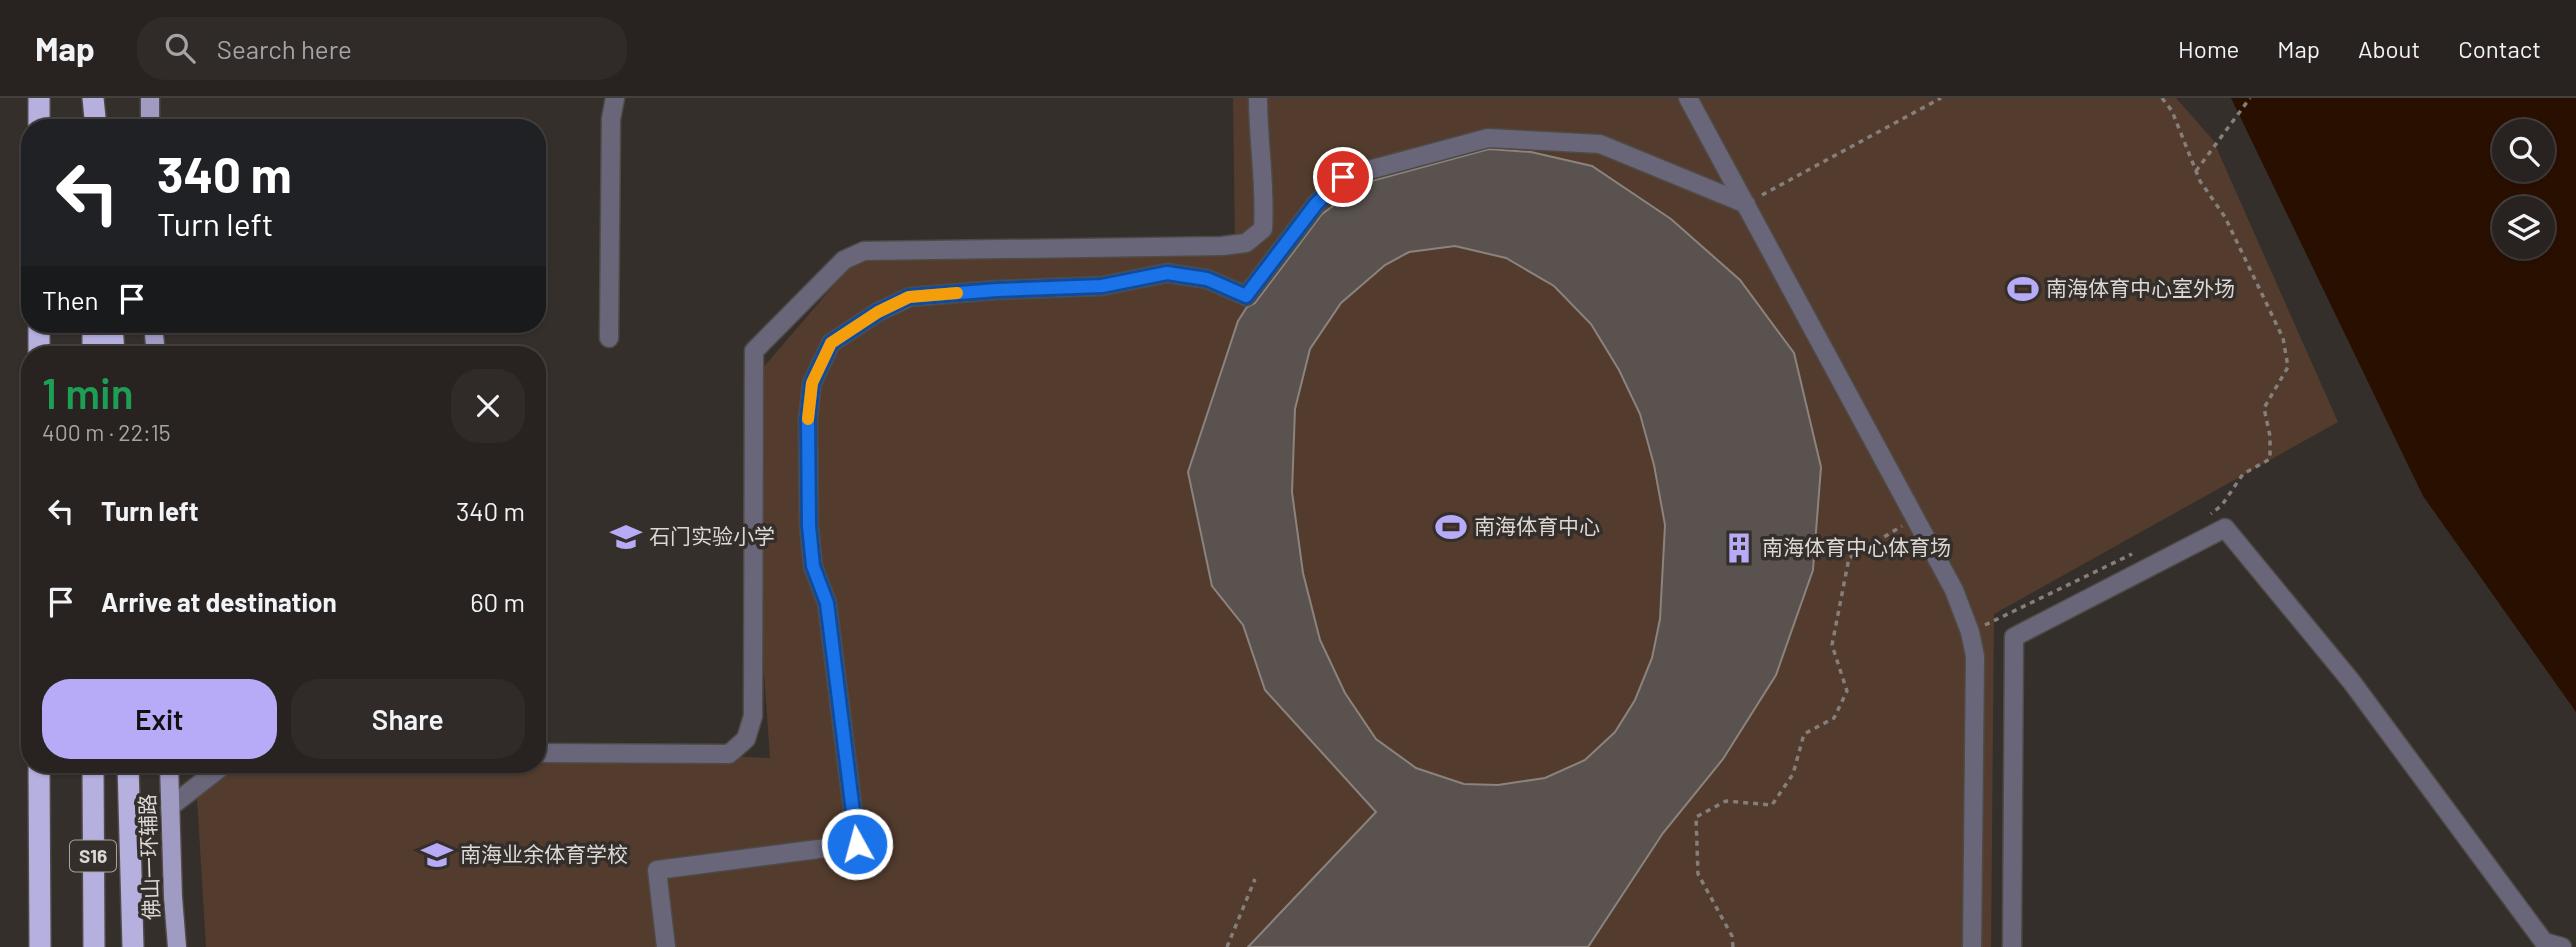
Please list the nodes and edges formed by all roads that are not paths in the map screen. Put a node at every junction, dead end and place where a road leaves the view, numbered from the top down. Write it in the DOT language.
graph roads {
  1 [pos="39,98"];
  2 [pos="93,98"];
  3 [pos="150,98"];
  4 [pos="615,98"];
  5 [pos="1258,98"];
  6 [pos="1688,98"];
  7 [pos="39,119"];
  8 [pos="94,119"];
  9 [pos="150,119"];
  10 [pos="1746,204"];
  11 [pos="609,338"];
  12 [pos="546,753"];
  13 [pos="39,773"];
  14 [pos="93,773"];
  15 [pos="128,773"];
  16 [pos="169,773"];
  17 [pos="214,773"];
  18 [pos="170,807"];
  19 [pos="2539,945"];
  20 [pos="40,947"];
  21 [pos="93,947"];
  22 [pos="133,947"];
  23 [pos="177,947"];
  24 [pos="666,947"];
  25 [pos="1972,947"];
  26 [pos="2012,947"];
  27 [pos="2563,947"];
  1 -- 7 [label="highway"];
  2 -- 8 [label="highway"];
  3 -- 9 [label="main road"];
  4 -- 11 [label="street"];
  5 -- 12 [label="street"];
  6 -- 10 [label="street"];
  10 -- 24 [label="street"];
  10 -- 25 [label="street"];
  13 -- 20 [label="highway, S16"];
  14 -- 21 [label="highway, S16"];
  15 -- 22 [label="highway"];
  16 -- 18 [label="main road, 佛山一环辅路"];
  17 -- 18 [label="street"];
  18 -- 23 [label="main road, 佛山一环辅路"];
  19 -- 26 [label="street"];
  19 -- 27 [label="street"];
}
